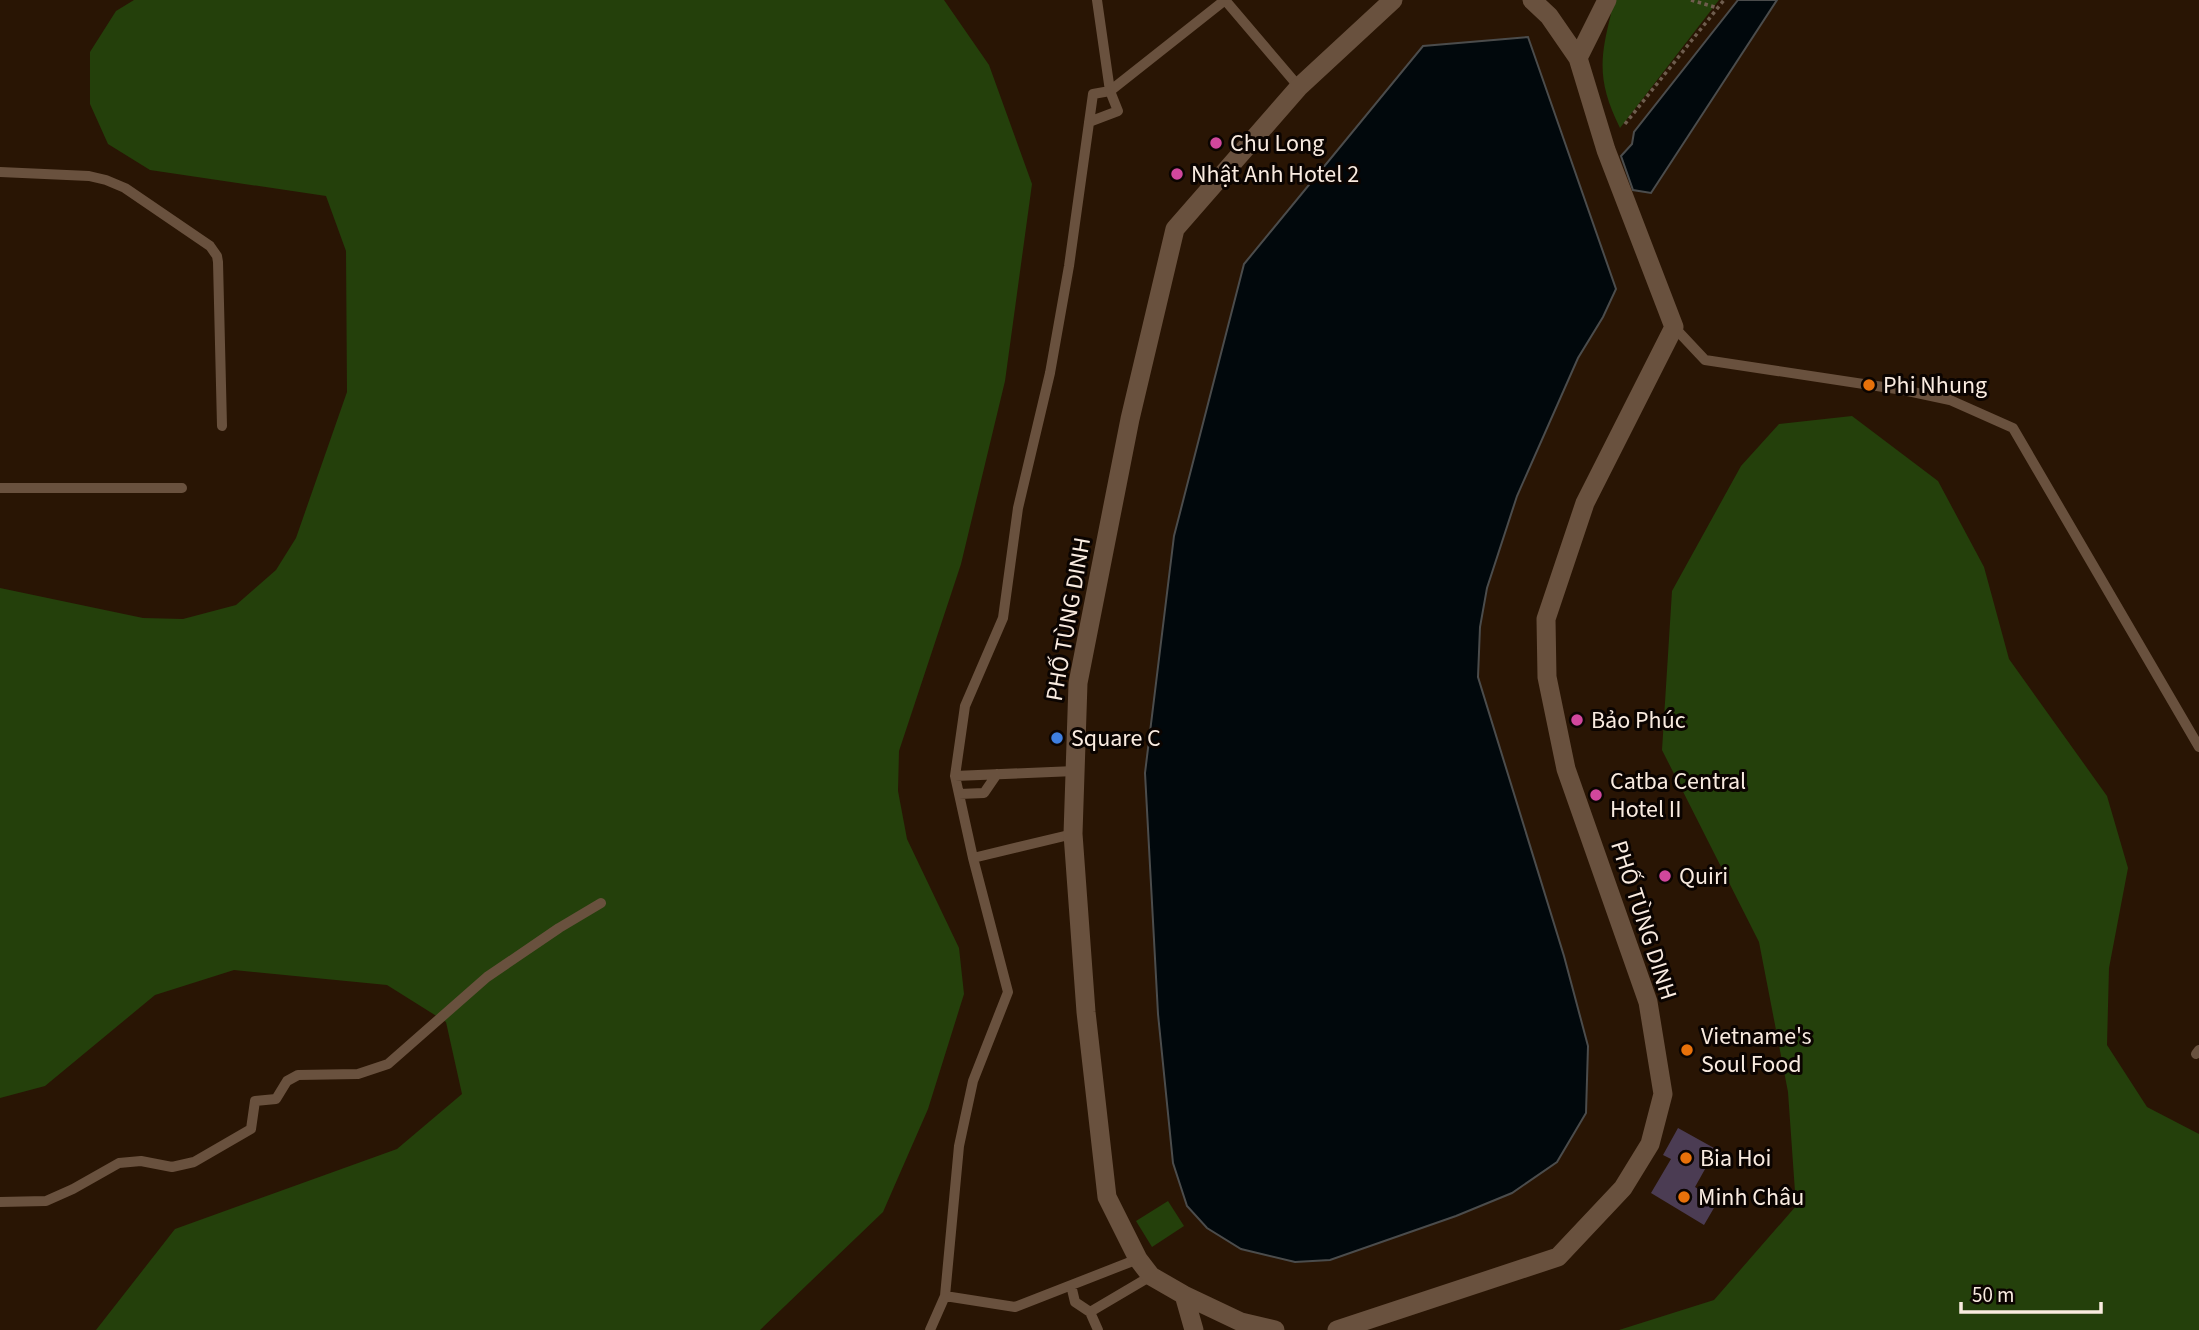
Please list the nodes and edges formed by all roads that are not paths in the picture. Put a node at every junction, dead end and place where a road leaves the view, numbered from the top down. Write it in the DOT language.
graph roads {
  1 [pos="1097,0"];
  2 [pos="1225,0"];
  3 [pos="1393,0"];
  4 [pos="1532,0"];
  5 [pos="1608,0"];
  6 [pos="1578,58"];
  7 [pos="1299,87"];
  8 [pos="1110,91"];
  9 [pos="1089,122"];
  10 [pos="0,172"];
  11 [pos="1674,327"];
  12 [pos="222,426"];
  13 [pos="0,488"];
  14 [pos="182,488"];
  15 [pos="2199,747"];
  16 [pos="1075,771"];
  17 [pos="998,774"];
  18 [pos="955,776"];
  19 [pos="959,794"];
  20 [pos="1073,834"];
  21 [pos="973,858"];
  22 [pos="601,903"];
  23 [pos="0,1202"];
  24 [pos="1138,1259"];
  25 [pos="1151,1276"];
  26 [pos="1071,1285"];
  27 [pos="1184,1295"];
  28 [pos="945,1296"];
  29 [pos="1090,1311"];
  30 [pos="930,1330"];
  31 [pos="1098,1330"];
  32 [pos="1194,1330"];
  33 [pos="1276,1330"];
  34 [pos="1337,1330"];
  1 -- 8 [label="lane"];
  2 -- 7 [label="lane"];
  2 -- 8 [label="lane"];
  3 -- 7 [label="street, PHỐ TÙNG DINH"];
  4 -- 6 [label="street"];
  5 -- 6 [label="street"];
  6 -- 11 [label="street"];
  7 -- 16 [label="street, PHỐ TÙNG DINH"];
  8 -- 9 [label="lane"];
  8 -- 9 [label="lane"];
  9 -- 18 [label="lane"];
  10 -- 12 [label="lane"];
  11 -- 15 [label="lane"];
  11 -- 34 [label="street, PHỐ TÙNG DINH"];
  13 -- 14 [label="lane"];
  16 -- 17 [label="lane"];
  16 -- 20 [label="street, PHỐ TÙNG DINH"];
  17 -- 18 [label="lane"];
  17 -- 19 [label="lane"];
  18 -- 19 [label="lane"];
  19 -- 21 [label="lane"];
  20 -- 21 [label="lane"];
  20 -- 24 [label="street, PHỐ TÙNG DINH"];
  21 -- 28 [label="lane"];
  22 -- 23 [label="lane"];
  24 -- 25 [label="street, PHỐ TÙNG DINH"];
  24 -- 26 [label="lane"];
  25 -- 27 [label="street, PHỐ TÙNG DINH"];
  25 -- 29 [label="lane"];
  26 -- 28 [label="lane"];
  26 -- 29 [label="lane"];
  27 -- 32 [label="street"];
  27 -- 33 [label="street, PHỐ TÙNG DINH"];
  28 -- 30 [label="lane"];
  29 -- 31 [label="lane"];
}
